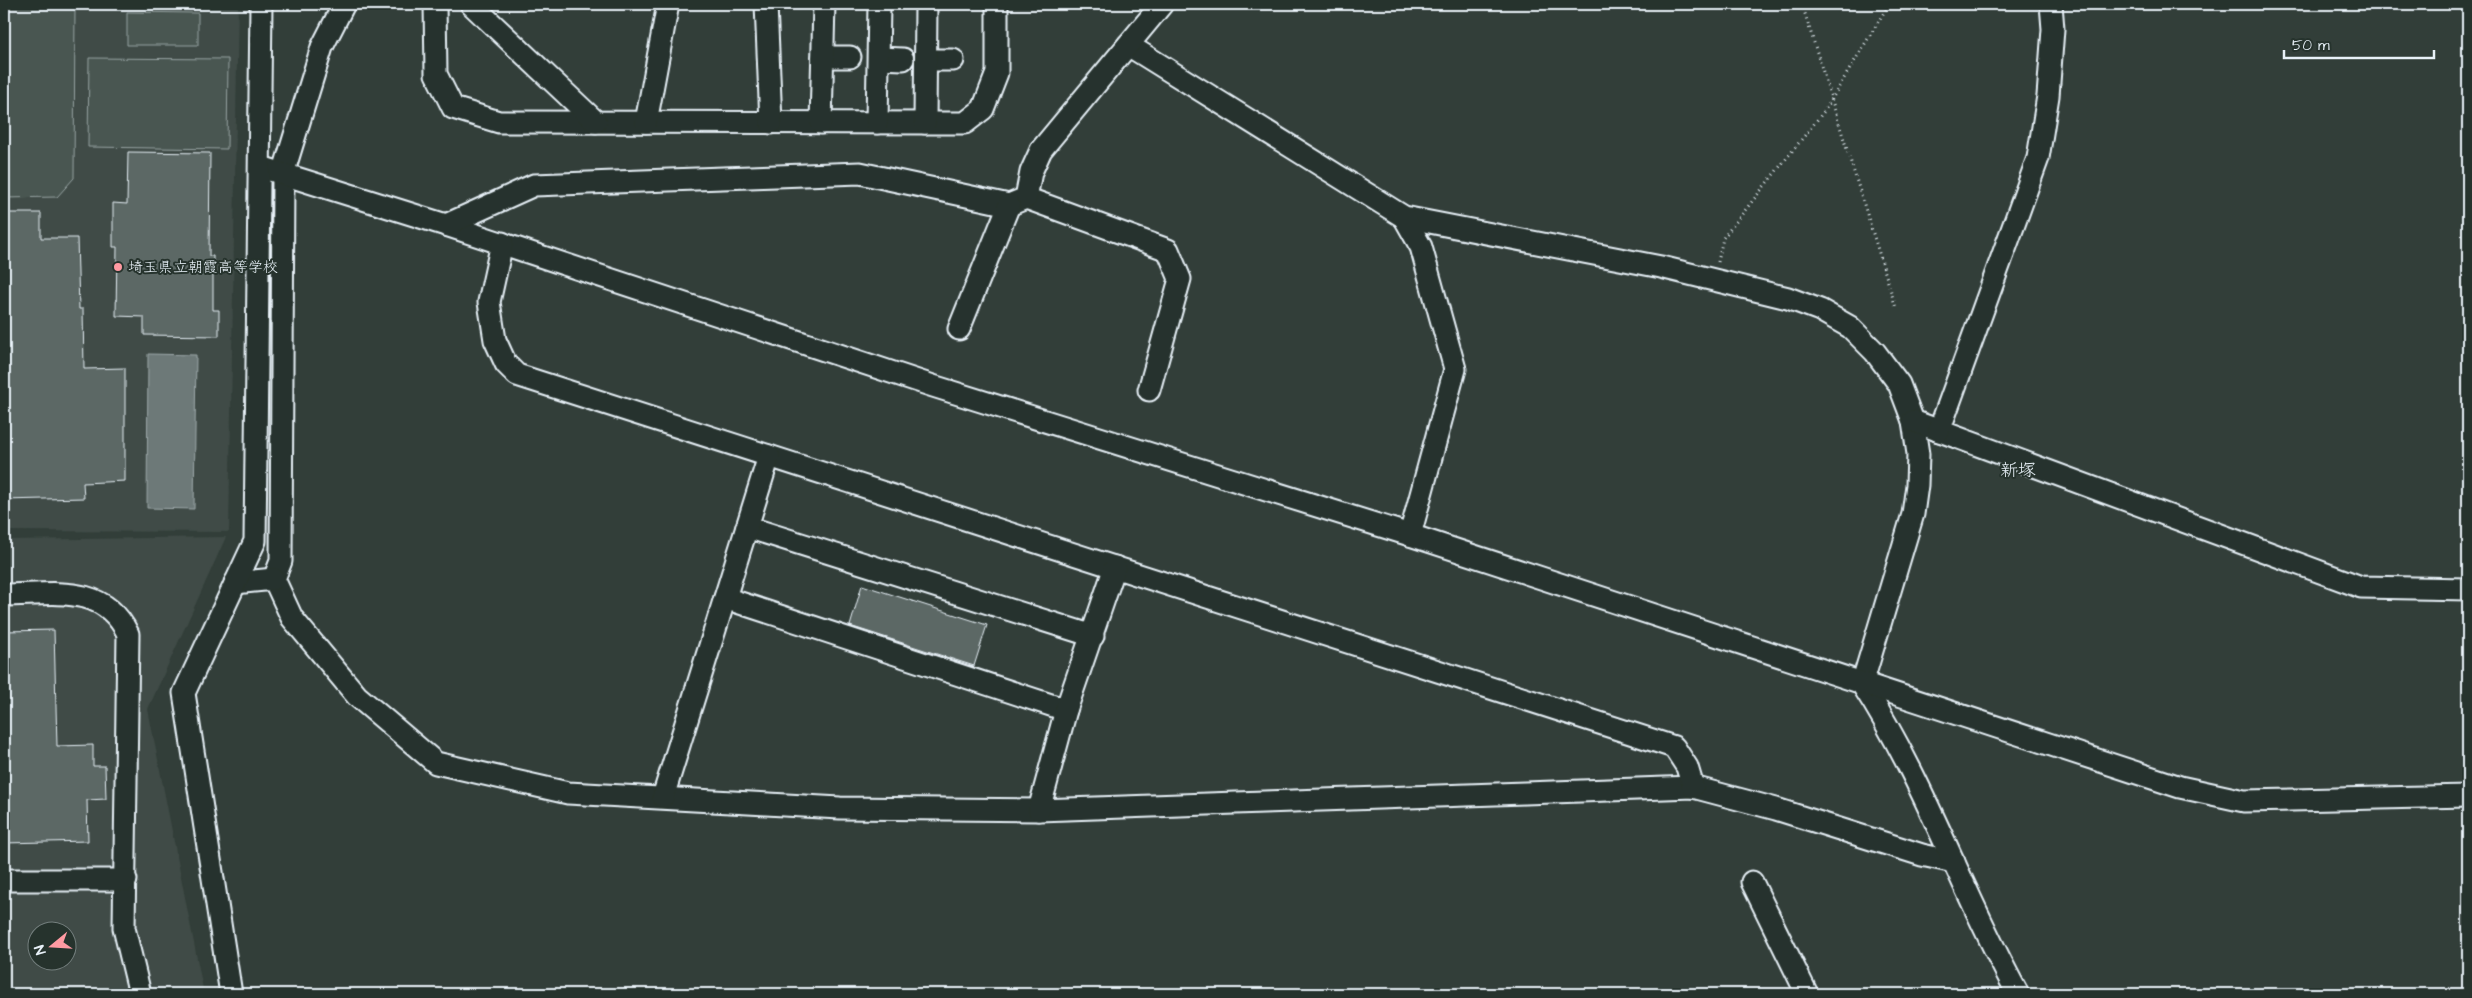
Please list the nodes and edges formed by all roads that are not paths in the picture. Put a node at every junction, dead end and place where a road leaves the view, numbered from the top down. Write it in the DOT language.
graph roads {
  1 [pos="261,4"];
  2 [pos="344,4"];
  3 [pos="435,4"];
  4 [pos="471,4"];
  5 [pos="668,4"];
  6 [pos="766,4"];
  7 [pos="824,4"];
  8 [pos="880,4"];
  9 [pos="926,4"];
  10 [pos="996,4"];
  11 [pos="1162,4"];
  12 [pos="2050,4"];
  13 [pos="1128,45"];
  14 [pos="823,57"];
  15 [pos="850,57"];
  16 [pos="879,58"];
  17 [pos="903,59"];
  18 [pos="926,60"];
  19 [pos="953,60"];
  20 [pos="596,122"];
  21 [pos="646,122"];
  22 [pos="770,122"];
  23 [pos="821,123"];
  24 [pos="877,123"];
  25 [pos="925,123"];
  26 [pos="261,167"];
  27 [pos="283,174"];
  28 [pos="1018,201"];
  29 [pos="1404,218"];
  30 [pos="446,225"];
  31 [pos="502,243"];
  32 [pos="959,329"];
  33 [pos="1150,390"];
  34 [pos="1913,421"];
  35 [pos="1939,431"];
  36 [pos="769,456"];
  37 [pos="747,527"];
  38 [pos="1410,535"];
  39 [pos="1116,567"];
  40 [pos="274,579"];
  41 [pos="235,583"];
  42 [pos="2468,589"];
  43 [pos="4,595"];
  44 [pos="725,598"];
  45 [pos="1093,636"];
  46 [pos="1862,684"];
  47 [pos="1066,710"];
  48 [pos="1693,787"];
  49 [pos="2468,796"];
  50 [pos="663,797"];
  51 [pos="1040,810"];
  52 [pos="1954,862"];
  53 [pos="4,880"];
  54 [pos="126,880"];
  55 [pos="1752,882"];
  56 [pos="140,994"];
  57 [pos="231,994"];
  58 [pos="1807,994"];
  59 [pos="2018,994"];
  1 -- 26 [label="lane"];
  2 -- 27 [label="lane"];
  3 -- 20 [label="lane"];
  4 -- 20 [label="lane"];
  5 -- 21 [label="lane"];
  6 -- 22 [label="lane"];
  7 -- 14 [label="lane"];
  8 -- 16 [label="lane"];
  9 -- 18 [label="lane"];
  10 -- 25 [label="lane"];
  11 -- 13 [label="lane"];
  12 -- 35 [label="lane"];
  13 -- 28 [label="lane"];
  13 -- 29 [label="lane"];
  14 -- 15 [label="lane"];
  14 -- 23 [label="lane"];
  16 -- 17 [label="lane"];
  16 -- 24 [label="lane"];
  18 -- 19 [label="lane"];
  18 -- 25 [label="lane"];
  20 -- 21 [label="lane"];
  21 -- 22 [label="lane"];
  22 -- 23 [label="lane"];
  23 -- 24 [label="lane"];
  24 -- 25 [label="lane"];
  26 -- 27 [label="lane"];
  26 -- 41 [label="lane"];
  27 -- 30 [label="lane"];
  27 -- 40 [label="lane"];
  28 -- 30 [label="lane"];
  28 -- 32 [label="lane"];
  28 -- 33 [label="lane"];
  29 -- 34 [label="lane"];
  29 -- 38 [label="lane"];
  30 -- 31 [label="lane"];
  31 -- 36 [label="lane"];
  31 -- 38 [label="lane"];
  34 -- 35 [label="lane"];
  34 -- 46 [label="lane"];
  35 -- 42 [label="lane"];
  36 -- 37 [label="lane"];
  36 -- 39 [label="lane"];
  37 -- 44 [label="lane"];
  37 -- 45 [label="lane"];
  38 -- 46 [label="lane"];
  39 -- 45 [label="lane"];
  39 -- 48 [label="lane"];
  40 -- 41 [label="lane"];
  40 -- 50 [label="lane"];
  41 -- 57 [label="lane"];
  43 -- 54 [label="lane"];
  44 -- 47 [label="lane"];
  44 -- 50 [label="lane"];
  45 -- 47 [label="lane"];
  46 -- 49 [label="lane"];
  46 -- 52 [label="lane"];
  47 -- 51 [label="lane"];
  48 -- 51 [label="lane"];
  48 -- 52 [label="lane"];
  50 -- 51 [label="lane"];
  52 -- 59 [label="lane"];
  53 -- 54 [label="lane"];
  54 -- 56 [label="lane"];
  55 -- 58 [label="lane"];
}
